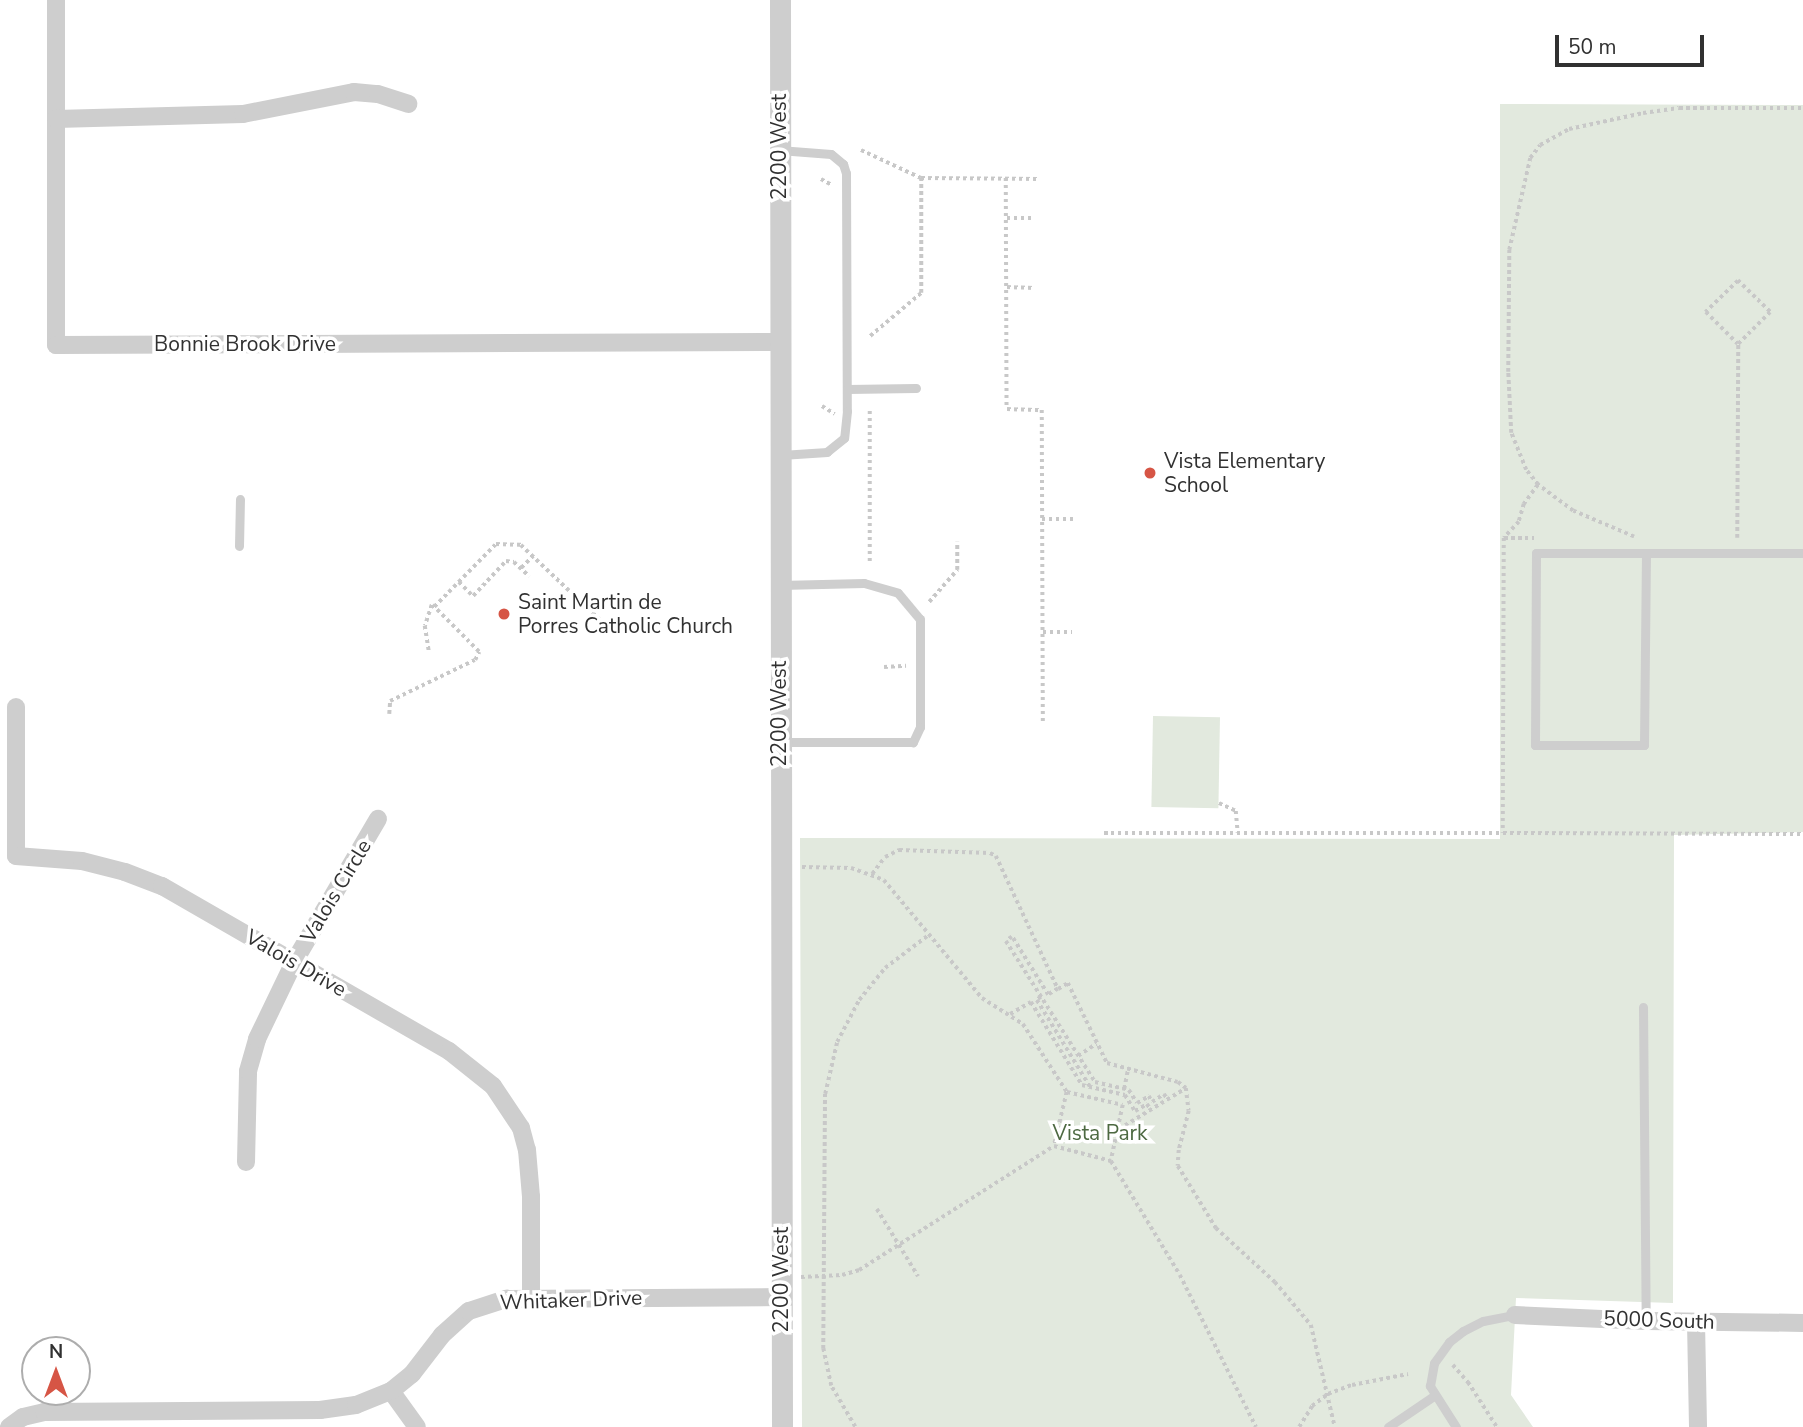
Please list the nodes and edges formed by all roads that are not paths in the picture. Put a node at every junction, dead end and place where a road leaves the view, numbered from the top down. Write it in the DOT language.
graph roads {
  1 [pos="56,0"];
  2 [pos="780,0"];
  3 [pos="408,104"];
  4 [pos="56,119"];
  5 [pos="779,150"];
  6 [pos="779,342"];
  7 [pos="916,388"];
  8 [pos="847,389"];
  9 [pos="779,456"];
  10 [pos="240,499"];
  11 [pos="239,546"];
  12 [pos="1646,553"];
  13 [pos="1803,553"];
  14 [pos="779,585"];
  15 [pos="16,707"];
  16 [pos="779,742"];
  17 [pos="378,819"];
  18 [pos="294,962"];
  19 [pos="1643,1007"];
  20 [pos="246,1162"];
  21 [pos="781,1297"];
  22 [pos="531,1298"];
  23 [pos="1515,1315"];
  24 [pos="1646,1321"];
  25 [pos="1696,1322"];
  26 [pos="1803,1323"];
  27 [pos="391,1391"];
  28 [pos="1435,1395"];
  29 [pos="253,1419"];
  30 [pos="16,1422"];
  31 [pos="417,1427"];
  32 [pos="782,1427"];
  33 [pos="1388,1427"];
  34 [pos="1456,1427"];
  35 [pos="1698,1427"];
  1 -- 4 [label="street, Bonnie Brook Drive"];
  2 -- 5 [label="street, 2200 West"];
  3 -- 4 [label="street"];
  4 -- 6 [label="street, Bonnie Brook Drive"];
  5 -- 6 [label="street, 2200 West"];
  5 -- 8 [label="lane"];
  6 -- 9 [label="street, 2200 West"];
  7 -- 8 [label="lane"];
  8 -- 9 [label="lane"];
  9 -- 14 [label="street, 2200 West"];
  10 -- 11 [label="lane"];
  12 -- 12 [label="lane"];
  12 -- 13 [label="lane"];
  14 -- 16 [label="street, 2200 West"];
  14 -- 16 [label="lane"];
  15 -- 18 [label="street, Valois Drive"];
  16 -- 21 [label="street, 2200 West"];
  17 -- 18 [label="street, Valois Circle"];
  18 -- 20 [label="street, Valois Circle"];
  18 -- 22 [label="street, Valois Drive"];
  19 -- 24 [label="lane"];
  21 -- 22 [label="street, Whitaker Drive"];
  21 -- 32 [label="street, 2200 West"];
  22 -- 27 [label="street, Whitaker Drive"];
  23 -- 24 [label="street, 5000 South"];
  23 -- 28 [label="lane"];
  24 -- 25 [label="street, 5000 South"];
  25 -- 26 [label="street, 5000 South"];
  25 -- 35 [label="street"];
  27 -- 29 [label="street, Whitaker Drive"];
  27 -- 31 [label="street"];
  28 -- 33 [label="lane"];
  28 -- 34 [label="lane"];
  29 -- 30 [label="street, Whitaker Drive"];
}
